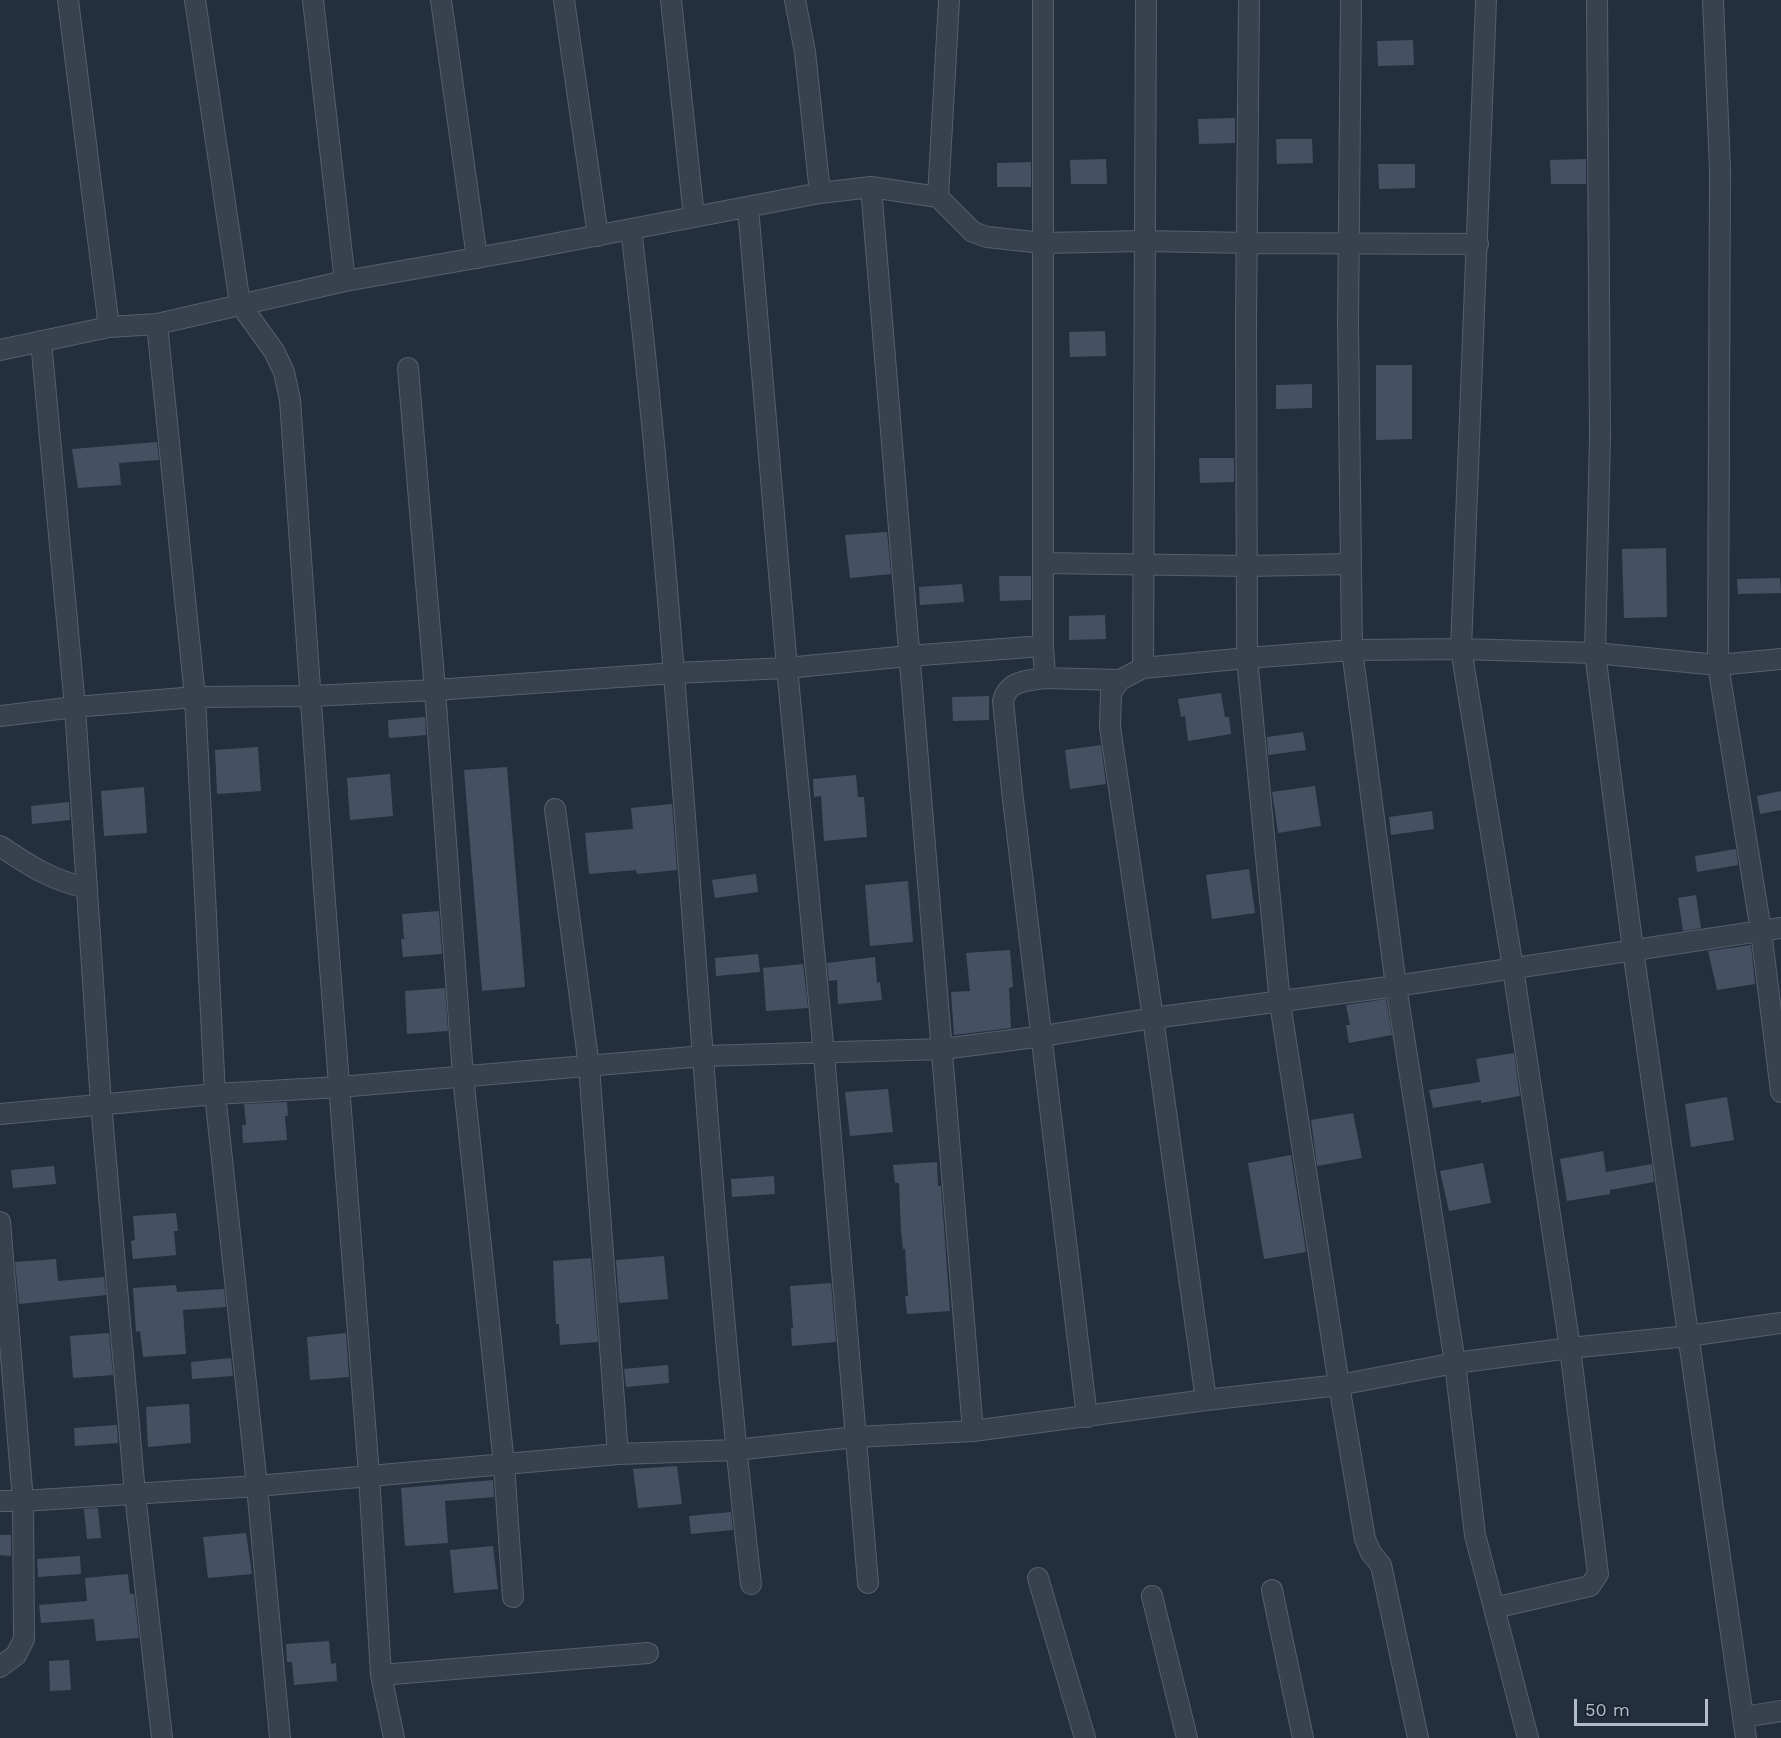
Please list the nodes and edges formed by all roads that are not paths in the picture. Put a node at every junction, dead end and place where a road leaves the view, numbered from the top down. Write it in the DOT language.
graph roads {
  1 [pos="68,0"];
  2 [pos="195,0"];
  3 [pos="313,0"];
  4 [pos="441,0"];
  5 [pos="564,0"];
  6 [pos="671,0"];
  7 [pos="795,0"];
  8 [pos="948,0"];
  9 [pos="1043,0"];
  10 [pos="1146,0"];
  11 [pos="1249,0"];
  12 [pos="1352,0"];
  13 [pos="1486,0"];
  14 [pos="1597,0"];
  15 [pos="1713,0"];
  16 [pos="871,187"];
  17 [pos="820,193"];
  18 [pos="938,197"];
  19 [pos="748,207"];
  20 [pos="694,217"];
  21 [pos="631,229"];
  22 [pos="598,236"];
  23 [pos="1144,241"];
  24 [pos="1042,243"];
  25 [pos="1248,243"];
  26 [pos="1349,244"];
  27 [pos="1478,244"];
  28 [pos="477,258"];
  29 [pos="345,281"];
  30 [pos="240,304"];
  31 [pos="157,324"];
  32 [pos="109,327"];
  33 [pos="41,341"];
  34 [pos="0,350"];
  35 [pos="408,368"];
  36 [pos="1043,564"];
  37 [pos="1351,564"];
  38 [pos="1143,565"];
  39 [pos="1247,566"];
  40 [pos="1043,646"];
  41 [pos="1461,649"];
  42 [pos="1352,650"];
  43 [pos="1595,653"];
  44 [pos="908,656"];
  45 [pos="1247,658"];
  46 [pos="1781,659"];
  47 [pos="1718,664"];
  48 [pos="787,668"];
  49 [pos="1143,669"];
  50 [pos="675,673"];
  51 [pos="1045,678"];
  52 [pos="1120,680"];
  53 [pos="435,690"];
  54 [pos="310,696"];
  55 [pos="195,697"];
  56 [pos="75,707"];
  57 [pos="0,716"];
  58 [pos="555,809"];
  59 [pos="0,846"];
  60 [pos="87,888"];
  61 [pos="1771,930"];
  62 [pos="1633,950"];
  63 [pos="1513,968"];
  64 [pos="1396,986"];
  65 [pos="1280,1003"];
  66 [pos="1153,1018"];
  67 [pos="1042,1036"];
  68 [pos="943,1048"];
  69 [pos="824,1054"];
  70 [pos="704,1056"];
  71 [pos="589,1066"];
  72 [pos="463,1076"];
  73 [pos="339,1087"];
  74 [pos="1781,1092"];
  75 [pos="215,1094"];
  76 [pos="101,1104"];
  77 [pos="0,1114"];
  78 [pos="0,1234"];
  79 [pos="1781,1323"];
  80 [pos="1688,1336"];
  81 [pos="1570,1348"];
  82 [pos="1455,1364"];
  83 [pos="1339,1385"];
  84 [pos="1206,1400"];
  85 [pos="1087,1417"];
  86 [pos="973,1431"];
  87 [pos="856,1437"];
  88 [pos="735,1450"];
  89 [pos="618,1454"];
  90 [pos="504,1464"];
  91 [pos="369,1475"];
  92 [pos="257,1486"];
  93 [pos="135,1494"];
  94 [pos="0,1501"];
  95 [pos="23,1501"];
  96 [pos="1038,1578"];
  97 [pos="868,1583"];
  98 [pos="751,1584"];
  99 [pos="1272,1590"];
  100 [pos="1152,1596"];
  101 [pos="513,1597"];
  102 [pos="1494,1608"];
  103 [pos="648,1653"];
  104 [pos="0,1667"];
  105 [pos="381,1675"];
  106 [pos="1781,1711"];
  107 [pos="1743,1717"];
  108 [pos="1522,1737"];
  109 [pos="162,1738"];
  110 [pos="280,1738"];
  111 [pos="394,1738"];
  112 [pos="1085,1738"];
  113 [pos="1186,1738"];
  114 [pos="1304,1738"];
  115 [pos="1418,1738"];
  116 [pos="1746,1738"];
  1 -- 32 [label="street"];
  2 -- 30 [label="street"];
  3 -- 29 [label="street"];
  4 -- 28 [label="street"];
  5 -- 22 [label="street"];
  6 -- 20 [label="street"];
  7 -- 17 [label="street"];
  8 -- 18 [label="street"];
  9 -- 24 [label="street"];
  10 -- 23 [label="street"];
  11 -- 25 [label="street"];
  12 -- 26 [label="street"];
  13 -- 27 [label="street"];
  14 -- 43 [label="street"];
  15 -- 47 [label="street"];
  16 -- 17 [label="street"];
  16 -- 18 [label="street"];
  16 -- 44 [label="street"];
  17 -- 19 [label="street"];
  18 -- 24 [label="street"];
  19 -- 20 [label="street"];
  19 -- 48 [label="street"];
  20 -- 21 [label="street"];
  21 -- 22 [label="street"];
  21 -- 50 [label="street"];
  22 -- 28 [label="street"];
  23 -- 24 [label="street"];
  23 -- 25 [label="street"];
  23 -- 38 [label="street"];
  24 -- 36 [label="street"];
  25 -- 26 [label="street"];
  25 -- 39 [label="street"];
  26 -- 27 [label="street"];
  26 -- 37 [label="street"];
  27 -- 41 [label="street"];
  28 -- 29 [label="street"];
  29 -- 30 [label="street"];
  30 -- 31 [label="street"];
  30 -- 54 [label="street"];
  31 -- 32 [label="street"];
  31 -- 55 [label="street"];
  32 -- 33 [label="street"];
  33 -- 34 [label="street"];
  33 -- 56 [label="street"];
  35 -- 53 [label="street"];
  36 -- 38 [label="street"];
  36 -- 40 [label="street"];
  37 -- 39 [label="street"];
  37 -- 42 [label="street"];
  38 -- 39 [label="street"];
  38 -- 49 [label="street"];
  39 -- 45 [label="street"];
  40 -- 44 [label="street"];
  40 -- 51 [label="street"];
  41 -- 42 [label="street"];
  41 -- 43 [label="street"];
  41 -- 63 [label="street"];
  42 -- 45 [label="street"];
  42 -- 64 [label="street"];
  43 -- 47 [label="street"];
  43 -- 62 [label="street"];
  44 -- 48 [label="street"];
  44 -- 68 [label="street"];
  45 -- 49 [label="street"];
  45 -- 65 [label="street"];
  46 -- 47 [label="street"];
  47 -- 61 [label="street"];
  48 -- 50 [label="street"];
  48 -- 69 [label="street"];
  49 -- 52 [label="street"];
  50 -- 53 [label="street"];
  50 -- 70 [label="street"];
  51 -- 52 [label="street"];
  51 -- 67 [label="street"];
  52 -- 66 [label="street"];
  53 -- 54 [label="street"];
  53 -- 72 [label="street"];
  54 -- 55 [label="street"];
  54 -- 73 [label="street"];
  55 -- 56 [label="street"];
  55 -- 75 [label="street"];
  56 -- 57 [label="street"];
  56 -- 60 [label="street"];
  58 -- 71 [label="street"];
  59 -- 60 [label="street"];
  60 -- 76 [label="street"];
  61 -- 62 [label="street"];
  61 -- 74 [label="street"];
  62 -- 63 [label="street"];
  62 -- 80 [label="street"];
  63 -- 64 [label="street"];
  63 -- 81 [label="street"];
  64 -- 65 [label="street"];
  64 -- 82 [label="street"];
  65 -- 66 [label="street"];
  65 -- 83 [label="street"];
  66 -- 67 [label="street"];
  66 -- 84 [label="street"];
  67 -- 68 [label="street"];
  67 -- 85 [label="street"];
  68 -- 69 [label="street"];
  68 -- 86 [label="street"];
  69 -- 70 [label="street"];
  69 -- 87 [label="street"];
  70 -- 71 [label="street"];
  70 -- 88 [label="street"];
  71 -- 72 [label="street"];
  71 -- 89 [label="street"];
  72 -- 73 [label="street"];
  72 -- 90 [label="street"];
  73 -- 75 [label="street"];
  73 -- 91 [label="street"];
  75 -- 76 [label="street"];
  75 -- 92 [label="street"];
  76 -- 77 [label="street"];
  76 -- 93 [label="street"];
  78 -- 95 [label="street"];
  79 -- 80 [label="street"];
  80 -- 81 [label="street"];
  80 -- 107 [label="street"];
  81 -- 82 [label="street"];
  81 -- 102 [label="street"];
  82 -- 83 [label="street"];
  82 -- 102 [label="street"];
  83 -- 84 [label="street"];
  83 -- 115 [label="street"];
  84 -- 85 [label="street"];
  85 -- 86 [label="street"];
  86 -- 87 [label="street"];
  87 -- 88 [label="street"];
  87 -- 97 [label="street"];
  88 -- 89 [label="street"];
  88 -- 98 [label="street"];
  89 -- 90 [label="street"];
  90 -- 91 [label="street"];
  90 -- 101 [label="street"];
  91 -- 92 [label="street"];
  91 -- 105 [label="street"];
  92 -- 93 [label="street"];
  92 -- 110 [label="street"];
  93 -- 95 [label="street"];
  93 -- 109 [label="street"];
  94 -- 95 [label="street"];
  95 -- 104 [label="street"];
  96 -- 112 [label="street"];
  99 -- 114 [label="street"];
  100 -- 113 [label="street"];
  102 -- 108 [label="street"];
  103 -- 105 [label="street"];
  105 -- 111 [label="street"];
  106 -- 107 [label="street"];
  107 -- 116 [label="street"];
}
